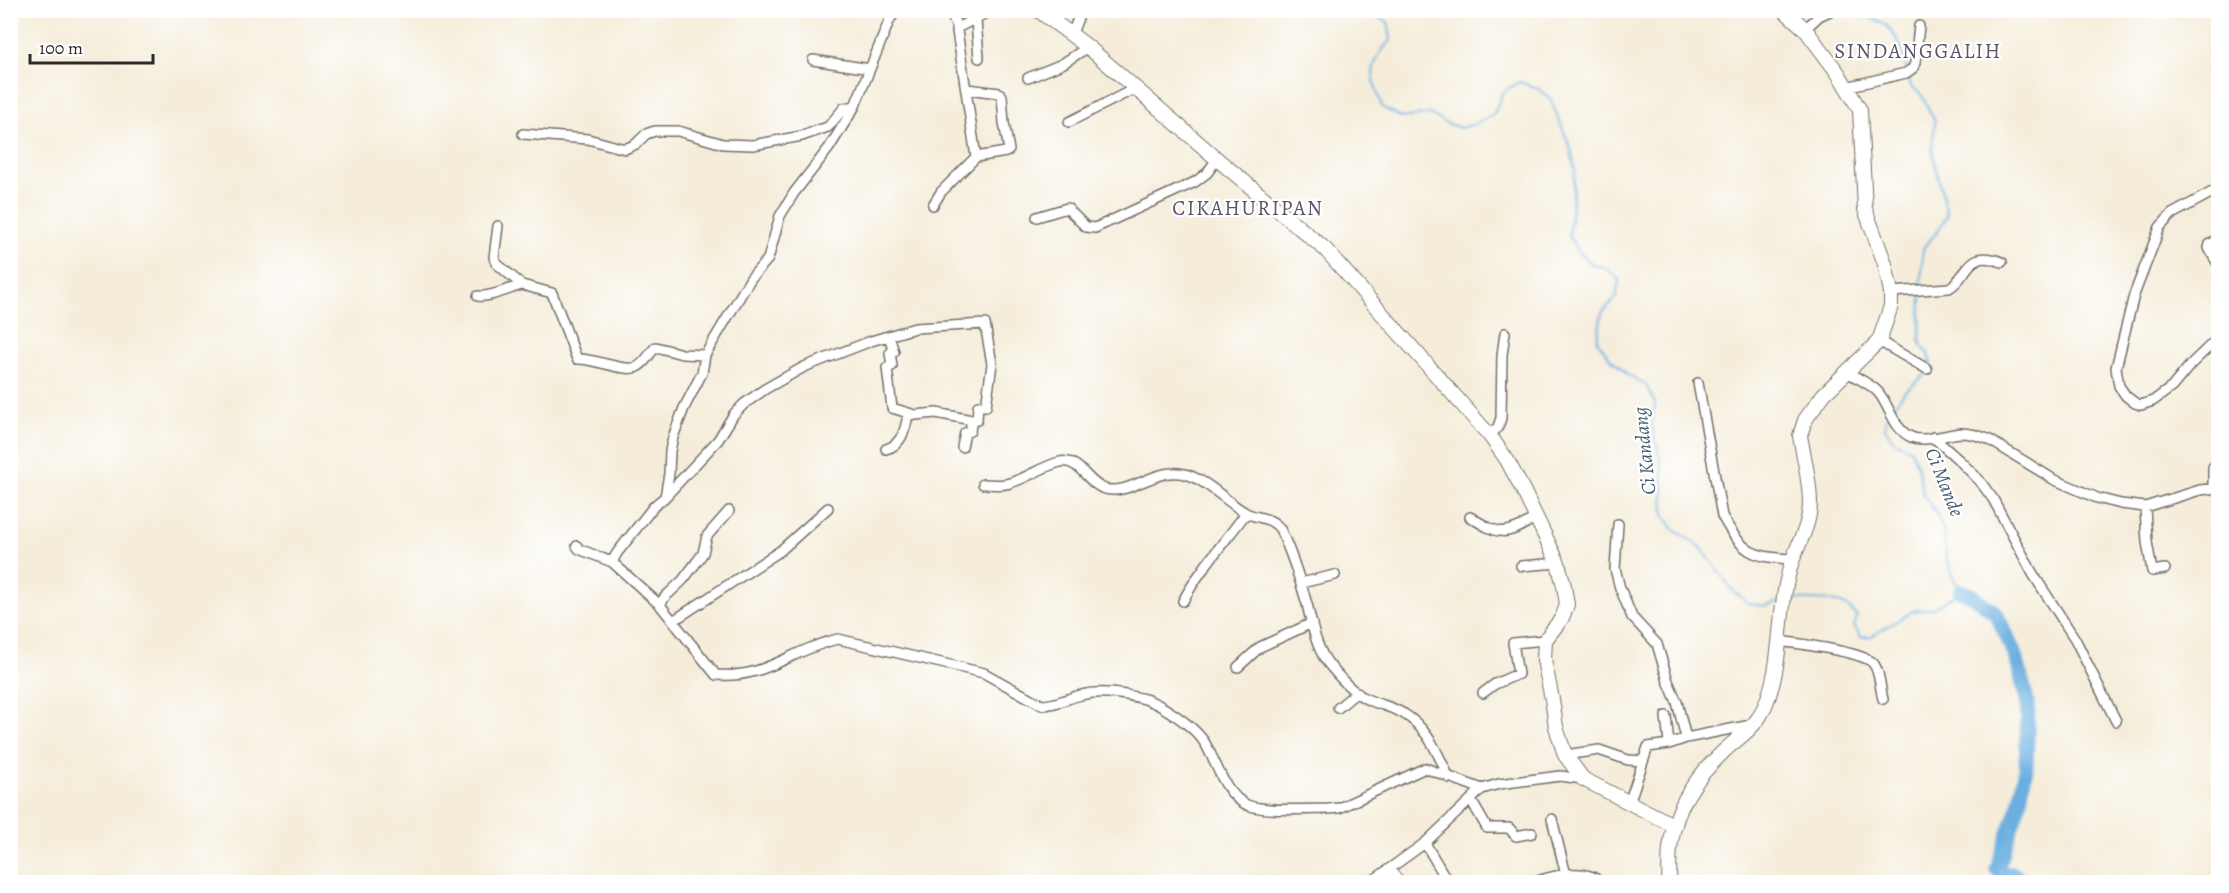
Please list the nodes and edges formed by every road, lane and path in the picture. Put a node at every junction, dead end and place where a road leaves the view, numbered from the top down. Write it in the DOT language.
graph roads {
  1 [pos="897,10"];
  2 [pos="950,10"];
  3 [pos="993,10"];
  4 [pos="1038,10"];
  5 [pos="1081,10"];
  6 [pos="1784,10"];
  7 [pos="1832,10"];
  8 [pos="976,20"];
  9 [pos="1919,26"];
  10 [pos="957,28"];
  11 [pos="1805,29"];
  12 [pos="1072,34"];
  13 [pos="1088,47"];
  14 [pos="978,58"];
  15 [pos="813,60"];
  16 [pos="870,69"];
  17 [pos="1028,78"];
  18 [pos="1846,87"];
  19 [pos="1136,88"];
  20 [pos="967,89"];
  21 [pos="855,106"];
  22 [pos="1069,123"];
  23 [pos="523,134"];
  24 [pos="976,157"];
  25 [pos="1217,159"];
  26 [pos="2218,189"];
  27 [pos="933,205"];
  28 [pos="1037,217"];
  29 [pos="498,226"];
  30 [pos="2218,240"];
  31 [pos="2002,262"];
  32 [pos="2218,264"];
  33 [pos="522,285"];
  34 [pos="1891,292"];
  35 [pos="478,296"];
  36 [pos="1505,333"];
  37 [pos="889,336"];
  38 [pos="2218,338"];
  39 [pos="1879,341"];
  40 [pos="705,356"];
  41 [pos="1927,369"];
  42 [pos="1847,372"];
  43 [pos="1698,383"];
  44 [pos="909,414"];
  45 [pos="972,420"];
  46 [pos="1490,436"];
  47 [pos="1933,437"];
  48 [pos="962,447"];
  49 [pos="886,449"];
  50 [pos="2218,462"];
  51 [pos="983,484"];
  52 [pos="2216,488"];
  53 [pos="665,497"];
  54 [pos="2145,507"];
  55 [pos="828,508"];
  56 [pos="729,511"];
  57 [pos="1246,513"];
  58 [pos="1470,517"];
  59 [pos="1535,518"];
  60 [pos="1618,524"];
  61 [pos="577,546"];
  62 [pos="1793,559"];
  63 [pos="612,562"];
  64 [pos="1558,563"];
  65 [pos="1521,566"];
  66 [pos="2165,569"];
  67 [pos="1335,575"];
  68 [pos="1301,583"];
  69 [pos="1183,601"];
  70 [pos="660,605"];
  71 [pos="673,621"];
  72 [pos="1312,623"];
  73 [pos="1548,636"];
  74 [pos="1778,641"];
  75 [pos="1238,667"];
  76 [pos="1358,692"];
  77 [pos="1483,693"];
  78 [pos="1882,699"];
  79 [pos="1338,708"];
  80 [pos="1666,716"];
  81 [pos="2116,721"];
  82 [pos="1751,725"];
  83 [pos="1686,738"];
  84 [pos="1669,744"];
  85 [pos="1565,755"];
  86 [pos="1643,761"];
  87 [pos="1449,778"];
  88 [pos="1583,779"];
  89 [pos="1482,789"];
  90 [pos="1471,800"];
  91 [pos="1629,803"];
  92 [pos="1552,819"];
  93 [pos="1673,825"];
  94 [pos="1532,833"];
  95 [pos="1425,843"];
  96 [pos="1390,870"];
  97 [pos="1566,875"];
  98 [pos="1371,882"];
  99 [pos="1400,882"];
  100 [pos="1448,882"];
  101 [pos="1535,882"];
  102 [pos="1595,882"];
  103 [pos="1669,882"];
  1 -- 16 [label="street"];
  2 -- 10 [label="street"];
  3 -- 8 [label="street"];
  4 -- 12 [label="street"];
  5 -- 12 [label="street"];
  6 -- 11 [label="street"];
  7 -- 11 [label="street"];
  8 -- 10 [label="street"];
  8 -- 14 [label="street"];
  9 -- 18 [label="street"];
  10 -- 20 [label="street"];
  11 -- 18 [label="street"];
  12 -- 13 [label="street"];
  13 -- 17 [label="street"];
  13 -- 19 [label="street"];
  15 -- 16 [label="street"];
  16 -- 21 [label="street"];
  18 -- 34 [label="street"];
  19 -- 22 [label="street"];
  19 -- 25 [label="street"];
  20 -- 24 [label="street"];
  20 -- 24 [label="street"];
  21 -- 23 [label="street"];
  21 -- 40 [label="street"];
  24 -- 27 [label="street"];
  25 -- 28 [label="street"];
  25 -- 46 [label="street"];
  26 -- 38 [label="street"];
  29 -- 33 [label="street"];
  30 -- 32 [label="street"];
  31 -- 34 [label="street"];
  33 -- 35 [label="street"];
  33 -- 40 [label="street"];
  34 -- 39 [label="street"];
  36 -- 46 [label="street"];
  37 -- 44 [label="street"];
  37 -- 45 [label="street"];
  37 -- 53 [label="street"];
  39 -- 41 [label="street"];
  39 -- 42 [label="street"];
  40 -- 53 [label="street"];
  42 -- 47 [label="street"];
  42 -- 62 [label="street"];
  43 -- 62 [label="street"];
  44 -- 45 [label="street"];
  44 -- 49 [label="street"];
  45 -- 48 [label="street"];
  46 -- 59 [label="street"];
  47 -- 54 [label="street"];
  47 -- 81 [label="street"];
  50 -- 52 [label="street"];
  51 -- 57 [label="street"];
  52 -- 54 [label="street"];
  53 -- 63 [label="street"];
  54 -- 66 [label="street"];
  55 -- 71 [label="street"];
  56 -- 70 [label="street"];
  57 -- 68 [label="street"];
  57 -- 69 [label="street"];
  58 -- 59 [label="street"];
  59 -- 64 [label="street"];
  60 -- 83 [label="street"];
  61 -- 63 [label="street"];
  62 -- 74 [label="street"];
  63 -- 70 [label="street"];
  64 -- 65 [label="street"];
  64 -- 73 [label="street"];
  67 -- 68 [label="street"];
  68 -- 72 [label="street"];
  70 -- 71 [label="street"];
  71 -- 87 [label="street"];
  72 -- 75 [label="street"];
  72 -- 76 [label="street"];
  73 -- 77 [label="street"];
  73 -- 85 [label="street"];
  74 -- 78 [label="street"];
  74 -- 82 [label="street"];
  76 -- 79 [label="street"];
  76 -- 87 [label="street"];
  80 -- 84 [label="street"];
  82 -- 83 [label="street"];
  82 -- 93 [label="street"];
  83 -- 84 [label="street"];
  84 -- 86 [label="street"];
  85 -- 86 [label="street"];
  85 -- 88 [label="street"];
  86 -- 91 [label="street"];
  87 -- 89 [label="street"];
  88 -- 89 [label="street"];
  88 -- 91 [label="street"];
  89 -- 90 [label="street"];
  90 -- 94 [label="street"];
  90 -- 95 [label="street"];
  91 -- 93 [label="street"];
  92 -- 97 [label="street"];
  93 -- 103 [label="street"];
  95 -- 96 [label="street"];
  95 -- 100 [label="street"];
  96 -- 98 [label="street"];
  96 -- 99 [label="street"];
  97 -- 101 [label="street"];
  97 -- 102 [label="street"];
}
